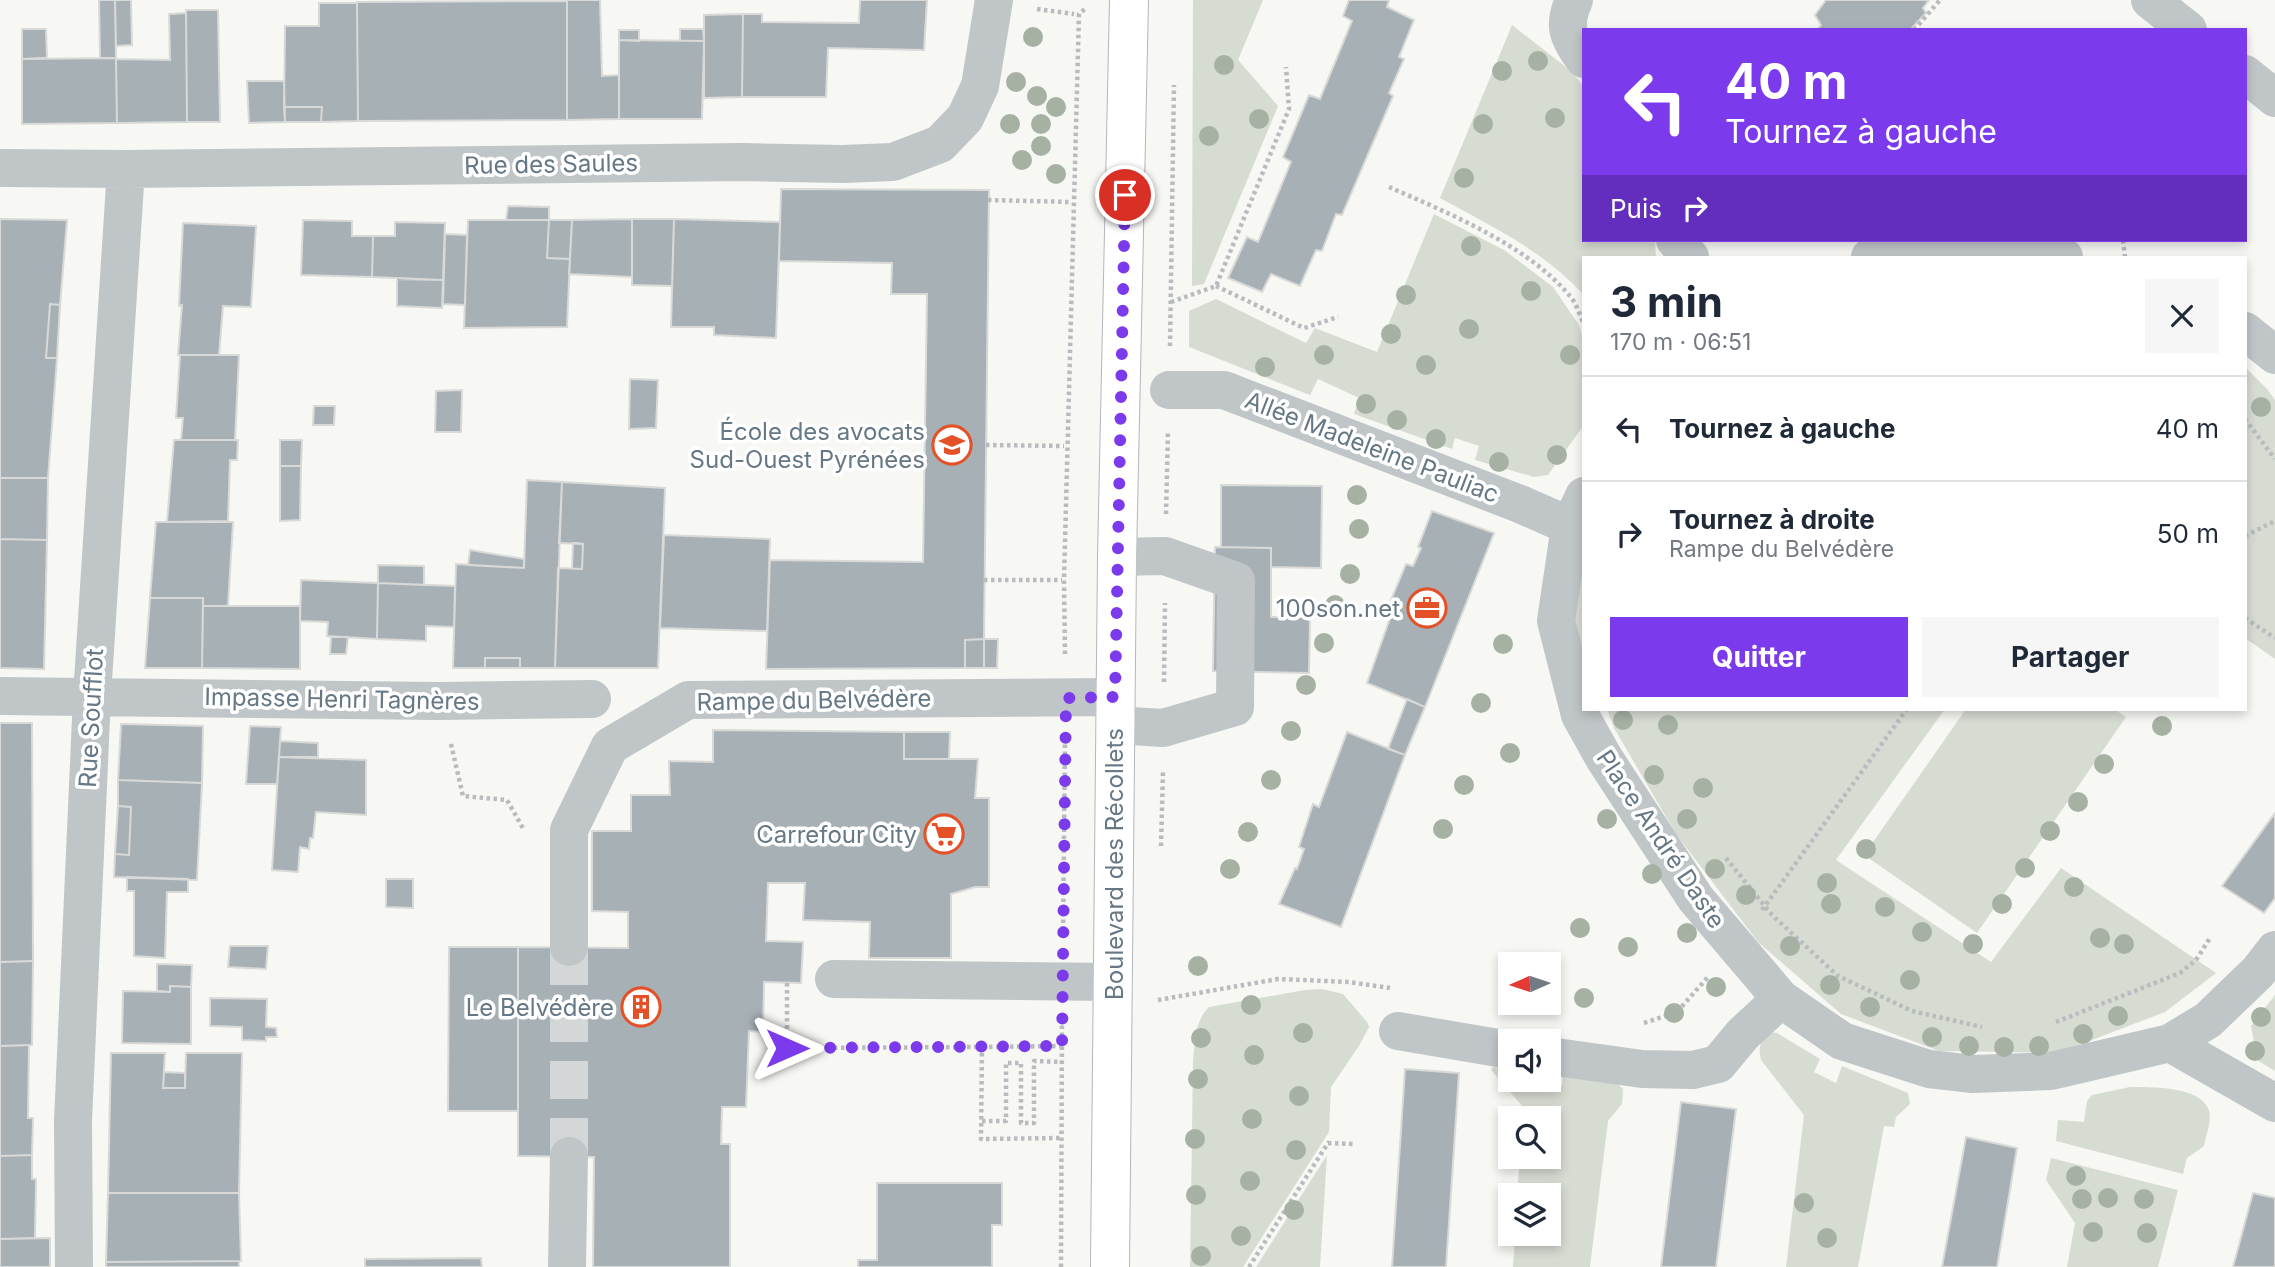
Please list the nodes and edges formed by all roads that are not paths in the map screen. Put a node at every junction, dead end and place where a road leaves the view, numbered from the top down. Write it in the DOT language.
graph roads {
  1 [pos="995,0"];
  2 [pos="1129,0"];
  3 [pos="1574,0"];
  4 [pos="2150,0"];
  5 [pos="2185,28"];
  6 [pos="1582,56"];
  7 [pos="2247,77"];
  8 [pos="2275,98"];
  9 [pos="0,167"];
  10 [pos="126,169"];
  11 [pos="1678,242"];
  12 [pos="1689,256"];
  13 [pos="1874,256"];
  14 [pos="2059,256"];
  15 [pos="2247,333"];
  16 [pos="2275,355"];
  17 [pos="1169,390"];
  18 [pos="1577,511"];
  19 [pos="1116,557"];
  20 [pos="0,695"];
  21 [pos="92,696"];
  22 [pos="592,699"];
  23 [pos="1115,711"];
  24 [pos="569,947"];
  25 [pos="2275,950"];
  26 [pos="834,979"];
  27 [pos="1113,982"];
  28 [pos="1781,999"];
  29 [pos="1398,1031"];
  30 [pos="2169,1043"];
  31 [pos="1498,1048"];
  32 [pos="1561,1058"];
  33 [pos="2275,1103"];
  34 [pos="569,1156"];
  35 [pos="74,1267"];
  36 [pos="566,1267"];
  37 [pos="1110,1267"];
  1 -- 10 [label="street, Rue des Saules"];
  2 -- 19 [label="main road, Boulevard des Récollets"];
  3 -- 6 [label="street"];
  4 -- 5 [label="street"];
  7 -- 8 [label="street"];
  9 -- 10 [label="street, Rue des Saules"];
  10 -- 21 [label="street, Rue Soufflot"];
  11 -- 12 [label="street"];
  13 -- 14 [label="street"];
  15 -- 16 [label="street"];
  17 -- 18 [label="street, Allée Madeleine Pauliac"];
  18 -- 28 [label="street, Place André Daste"];
  19 -- 23 [label="main road, Boulevard des Récollets"];
  19 -- 23 [label="street, Rampe du Belvédère"];
  20 -- 21 [label="street, Impasse Henri Tagnères"];
  21 -- 22 [label="street, Impasse Henri Tagnères"];
  21 -- 35 [label="street, Rue Soufflot"];
  23 -- 24 [label="street, Rampe du Belvédère"];
  23 -- 27 [label="main road, Boulevard des Récollets"];
  25 -- 30 [label="street, Place André Daste"];
  26 -- 27 [label="street"];
  27 -- 37 [label="main road, Boulevard des Récollets"];
  28 -- 30 [label="street, Place André Daste"];
  28 -- 32 [label="street"];
  29 -- 31 [label="street"];
  30 -- 33 [label="street"];
  34 -- 36 [label="street"];
}
